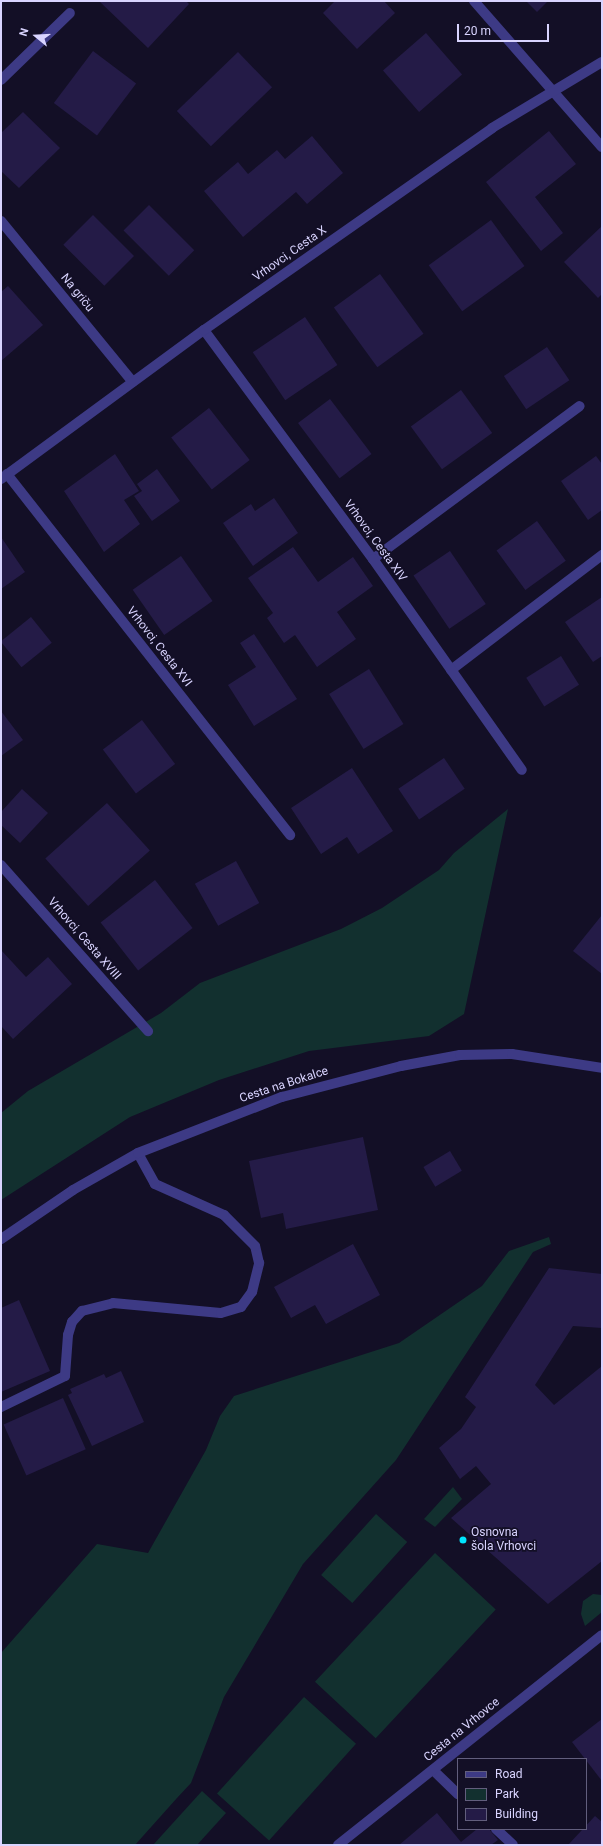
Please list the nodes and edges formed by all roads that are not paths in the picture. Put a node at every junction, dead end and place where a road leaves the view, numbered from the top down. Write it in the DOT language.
graph roads {
  1 [pos="474,1"];
  2 [pos="70,13"];
  3 [pos="602,62"];
  4 [pos="1,80"];
  5 [pos="554,89"];
  6 [pos="602,147"];
  7 [pos="1,221"];
  8 [pos="204,330"];
  9 [pos="133,382"];
  10 [pos="580,406"];
  11 [pos="4,477"];
  12 [pos="602,555"];
  13 [pos="373,559"];
  14 [pos="452,670"];
  15 [pos="522,770"];
  16 [pos="290,835"];
  17 [pos="1,865"];
  18 [pos="148,1031"];
  19 [pos="602,1068"];
  20 [pos="138,1154"];
  21 [pos="1,1239"];
  22 [pos="1,1407"];
  23 [pos="602,1635"];
  24 [pos="433,1770"];
  25 [pos="457,1793"];
  26 [pos="497,1830"];
  27 [pos="338,1845"];
  28 [pos="513,1845"];
  1 -- 5 [label="street"];
  2 -- 4 [label="street"];
  3 -- 5 [label="street, Vrhovci, Cesta X"];
  5 -- 6 [label="street"];
  5 -- 8 [label="street, Vrhovci, Cesta X"];
  7 -- 9 [label="street, Na griču"];
  8 -- 9 [label="street, Vrhovci, Cesta X"];
  8 -- 13 [label="street, Vrhovci, Cesta XIV"];
  9 -- 11 [label="street, Vrhovci, Cesta X"];
  10 -- 13 [label="street"];
  11 -- 16 [label="street, Vrhovci, Cesta XVI"];
  12 -- 14 [label="street"];
  13 -- 14 [label="street, Vrhovci, Cesta XIV"];
  14 -- 15 [label="street, Vrhovci, Cesta XIV"];
  17 -- 18 [label="street, Vrhovci, Cesta XVIII"];
  19 -- 20 [label="street, Cesta na Bokalce"];
  20 -- 21 [label="street, Cesta na Bokalce"];
  20 -- 22 [label="street"];
  23 -- 24 [label="street, Cesta na Vrhovce"];
  24 -- 25 [label="street"];
  24 -- 27 [label="street, Cesta na Vrhovce"];
  26 -- 28 [label="street"];
}
